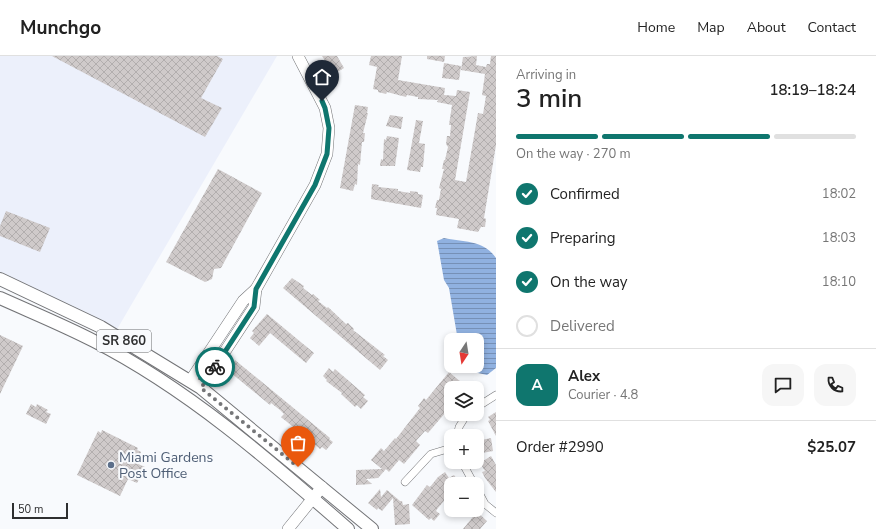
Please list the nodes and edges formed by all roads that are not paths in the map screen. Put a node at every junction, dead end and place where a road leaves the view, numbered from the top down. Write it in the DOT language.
graph roads {
  1 [pos="298,56"];
  2 [pos="0,279"];
  3 [pos="256,289"];
  4 [pos="0,291"];
  5 [pos="0,298"];
  6 [pos="44,300"];
  7 [pos="190,381"];
  8 [pos="165,384"];
  9 [pos="201,388"];
  10 [pos="181,395"];
  11 [pos="496,395"];
  12 [pos="214,398"];
  13 [pos="484,403"];
  14 [pos="444,450"];
  15 [pos="405,482"];
  16 [pos="322,487"];
  17 [pos="312,498"];
  18 [pos="484,502"];
  19 [pos="496,513"];
  20 [pos="288,529"];
  21 [pos="348,529"];
  22 [pos="372,529"];
  1 -- 3 [label="street"];
  2 -- 6 [label="main road, SR 860"];
  3 -- 7 [label="street"];
  3 -- 9 [label="street"];
  4 -- 6 [label="main road"];
  5 -- 8 [label="main road, SR 860"];
  6 -- 7 [label="main road, SR 860"];
  7 -- 9 [label="main road, SR 860"];
  8 -- 9 [label="main road"];
  8 -- 10 [label="main road, SR 860"];
  9 -- 12 [label="main road, SR 860"];
  10 -- 12 [label="main road"];
  10 -- 17 [label="main road, SR 860"];
  11 -- 13 [label="street"];
  12 -- 16 [label="main road, SR 860"];
  14 -- 15 [label="street"];
  16 -- 17 [label="street"];
  16 -- 22 [label="main road, SR 860"];
  17 -- 20 [label="street"];
  17 -- 21 [label="main road, SR 860"];
  18 -- 19 [label="street"];
}
